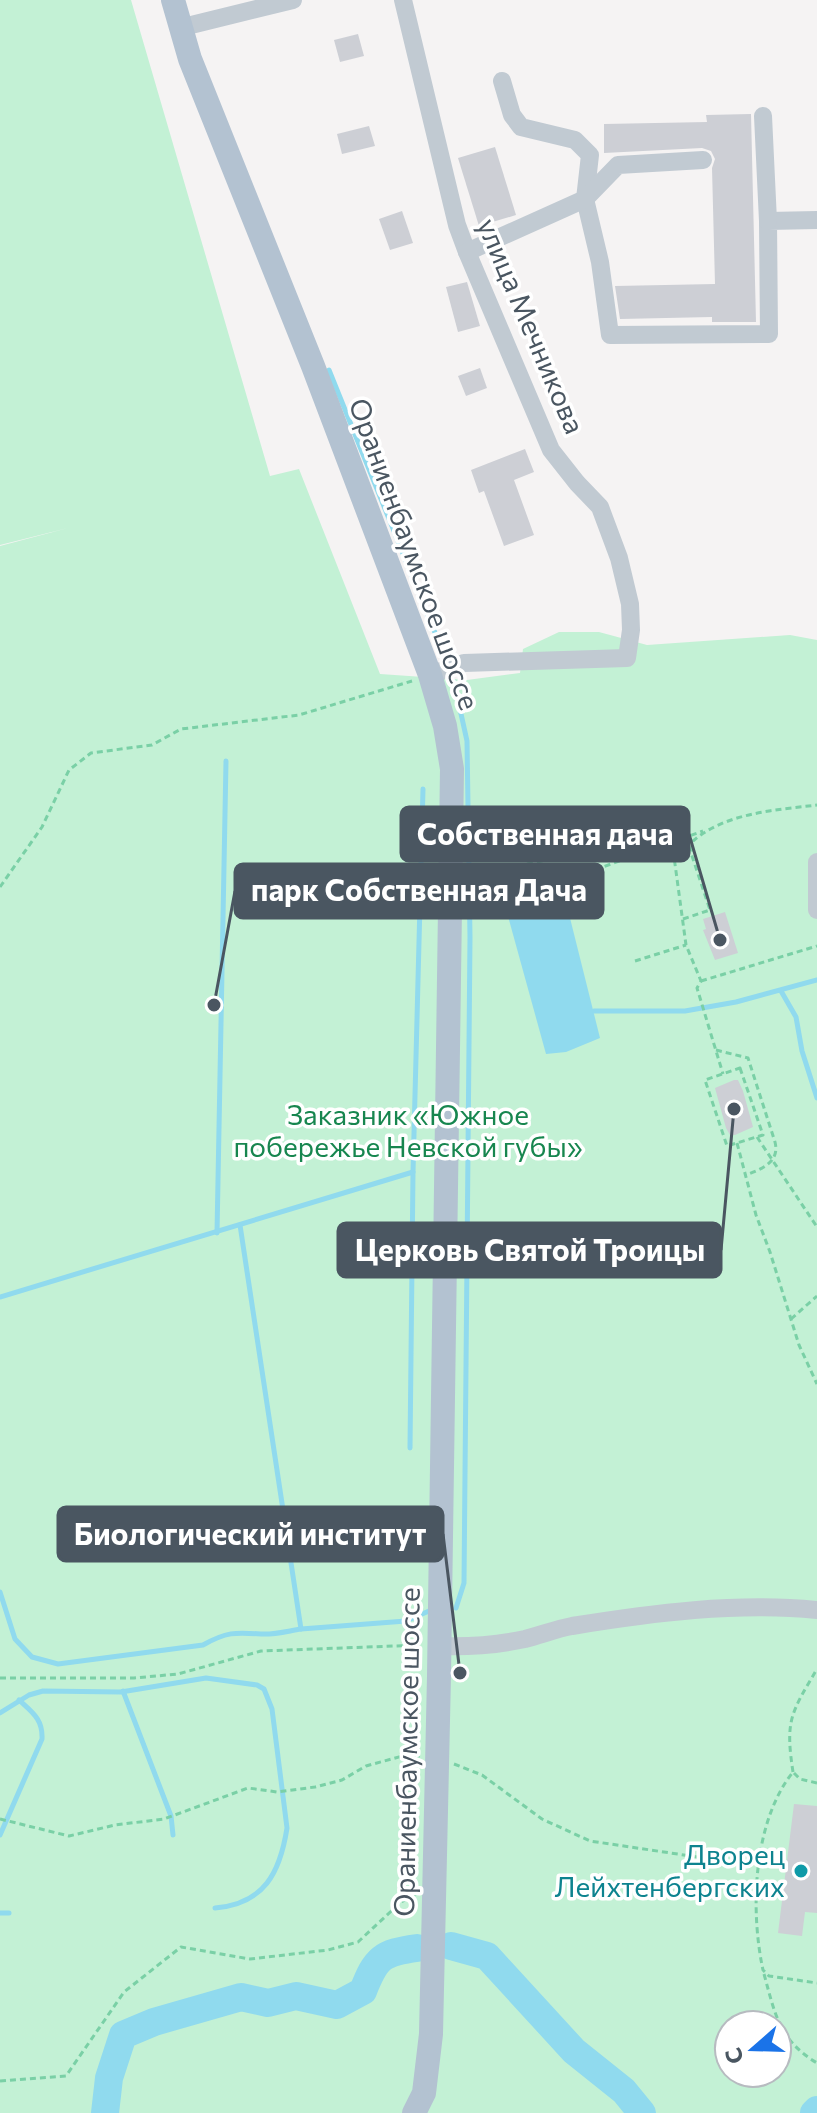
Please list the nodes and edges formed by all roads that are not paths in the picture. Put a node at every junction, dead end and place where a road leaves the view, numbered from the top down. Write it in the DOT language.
graph roads {
  1 [pos="173,0"];
  2 [pos="293,0"];
  3 [pos="403,0"];
  4 [pos="179,28"];
  5 [pos="502,81"];
  6 [pos="763,116"];
  7 [pos="703,160"];
  8 [pos="585,199"];
  9 [pos="817,220"];
  10 [pos="768,221"];
  11 [pos="467,252"];
  12 [pos="430,675"];
  13 [pos="817,862"];
  14 [pos="817,910"];
  15 [pos="817,1610"];
  16 [pos="439,1646"];
  17 [pos="414,2113"];
  1 -- 4 [label="main road, Ораниенбаумское шоссе"];
  2 -- 4 [label="street"];
  3 -- 11 [label="street, улица Мечникова"];
  4 -- 12 [label="main road, Ораниенбаумское шоссе"];
  5 -- 8 [label="street"];
  6 -- 10 [label="street"];
  7 -- 8 [label="street"];
  8 -- 10 [label="street"];
  8 -- 11 [label="street"];
  9 -- 10 [label="street"];
  11 -- 12 [label="street, улица Мечникова"];
  12 -- 16 [label="main road, Ораниенбаумское шоссе"];
  13 -- 14 [label="street"];
  15 -- 16 [label="street"];
  16 -- 17 [label="main road, Ораниенбаумское шоссе"];
}
